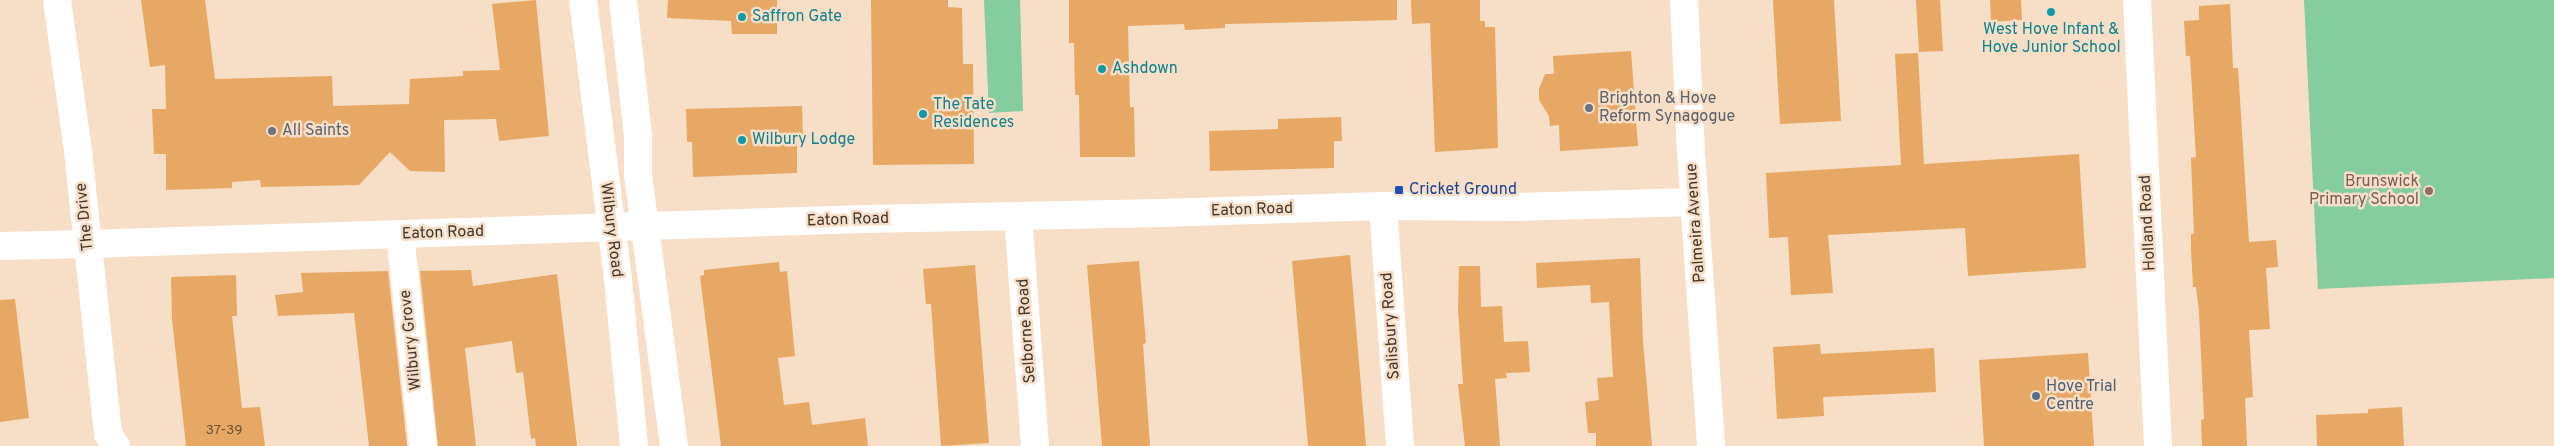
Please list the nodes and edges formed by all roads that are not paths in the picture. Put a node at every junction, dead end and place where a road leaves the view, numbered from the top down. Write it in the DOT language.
graph roads {
  1 [pos="57,0"];
  2 [pos="583,0"];
  3 [pos="623,0"];
  4 [pos="1684,0"];
  5 [pos="2138,0"];
  6 [pos="638,136"];
  7 [pos="601,139"];
  8 [pos="1695,202"];
  9 [pos="1383,206"];
  10 [pos="1018,216"];
  11 [pos="645,226"];
  12 [pos="611,228"];
  13 [pos="400,234"];
  14 [pos="88,244"];
  15 [pos="0,246"];
  16 [pos="658,318"];
  17 [pos="621,321"];
  18 [pos="109,442"];
  19 [pos="423,446"];
  20 [pos="634,446"];
  21 [pos="674,446"];
  22 [pos="1035,446"];
  23 [pos="1400,446"];
  24 [pos="1711,446"];
  25 [pos="2158,446"];
  1 -- 14 [label="street, The Drive"];
  2 -- 7 [label="street, Wilbury Road"];
  3 -- 6 [label="street, Wilbury Road"];
  4 -- 8 [label="street, Palmeira Avenue"];
  5 -- 25 [label="street, Holland Road"];
  6 -- 7 [label="street"];
  6 -- 11 [label="street, Wilbury Road"];
  7 -- 12 [label="street, Wilbury Road"];
  8 -- 9 [label="street, Eaton Road"];
  8 -- 24 [label="street, Palmeira Avenue"];
  9 -- 10 [label="street, Eaton Road"];
  9 -- 23 [label="street, Salisbury Road"];
  10 -- 11 [label="street, Eaton Road"];
  10 -- 22 [label="street, Selborne Road"];
  11 -- 12 [label="street, Eaton Road"];
  11 -- 16 [label="street, Wilbury Road"];
  12 -- 13 [label="street, Eaton Road"];
  12 -- 17 [label="street, Wilbury Road"];
  13 -- 14 [label="street, Eaton Road"];
  13 -- 19 [label="street, Wilbury Grove"];
  14 -- 15 [label="street, Eaton Road"];
  14 -- 18 [label="street, The Drive"];
  16 -- 17 [label="street"];
  16 -- 21 [label="street, Wilbury Road"];
  17 -- 20 [label="street, Wilbury Road"];
}
